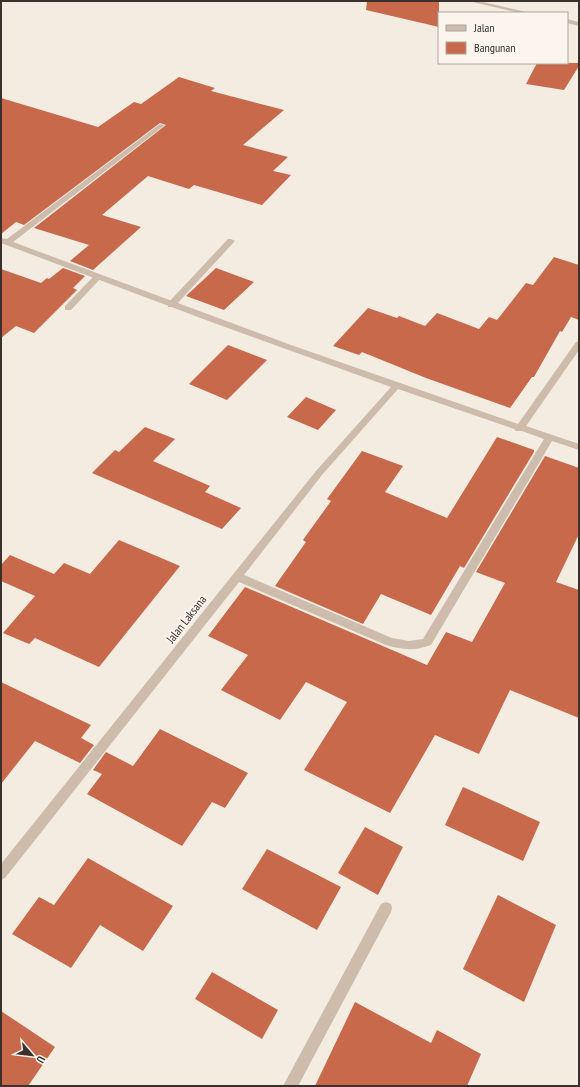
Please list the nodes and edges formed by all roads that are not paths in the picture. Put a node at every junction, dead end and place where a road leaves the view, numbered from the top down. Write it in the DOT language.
graph roads {
  1 [pos="471,1"];
  2 [pos="523,12"];
  3 [pos="568,21"];
  4 [pos="579,24"];
  5 [pos="162,125"];
  6 [pos="4,241"];
  7 [pos="231,241"];
  8 [pos="97,278"];
  9 [pos="171,305"];
  10 [pos="68,308"];
  11 [pos="579,344"];
  12 [pos="397,385"];
  13 [pos="519,428"];
  14 [pos="549,438"];
  15 [pos="579,447"];
  16 [pos="236,576"];
  17 [pos="1,874"];
  18 [pos="386,908"];
  19 [pos="290,1086"];
  1 -- 2 [label="street"];
  3 -- 4 [label="street"];
  5 -- 6 [label="street"];
  6 -- 8 [label="street"];
  7 -- 9 [label="street"];
  8 -- 9 [label="street"];
  8 -- 10 [label="street"];
  9 -- 12 [label="street"];
  11 -- 13 [label="street"];
  12 -- 13 [label="street"];
  12 -- 16 [label="street, Jalan Laksana"];
  13 -- 14 [label="street"];
  14 -- 15 [label="street"];
  14 -- 16 [label="street"];
  16 -- 17 [label="street, Jalan Laksana"];
  18 -- 19 [label="street"];
}
